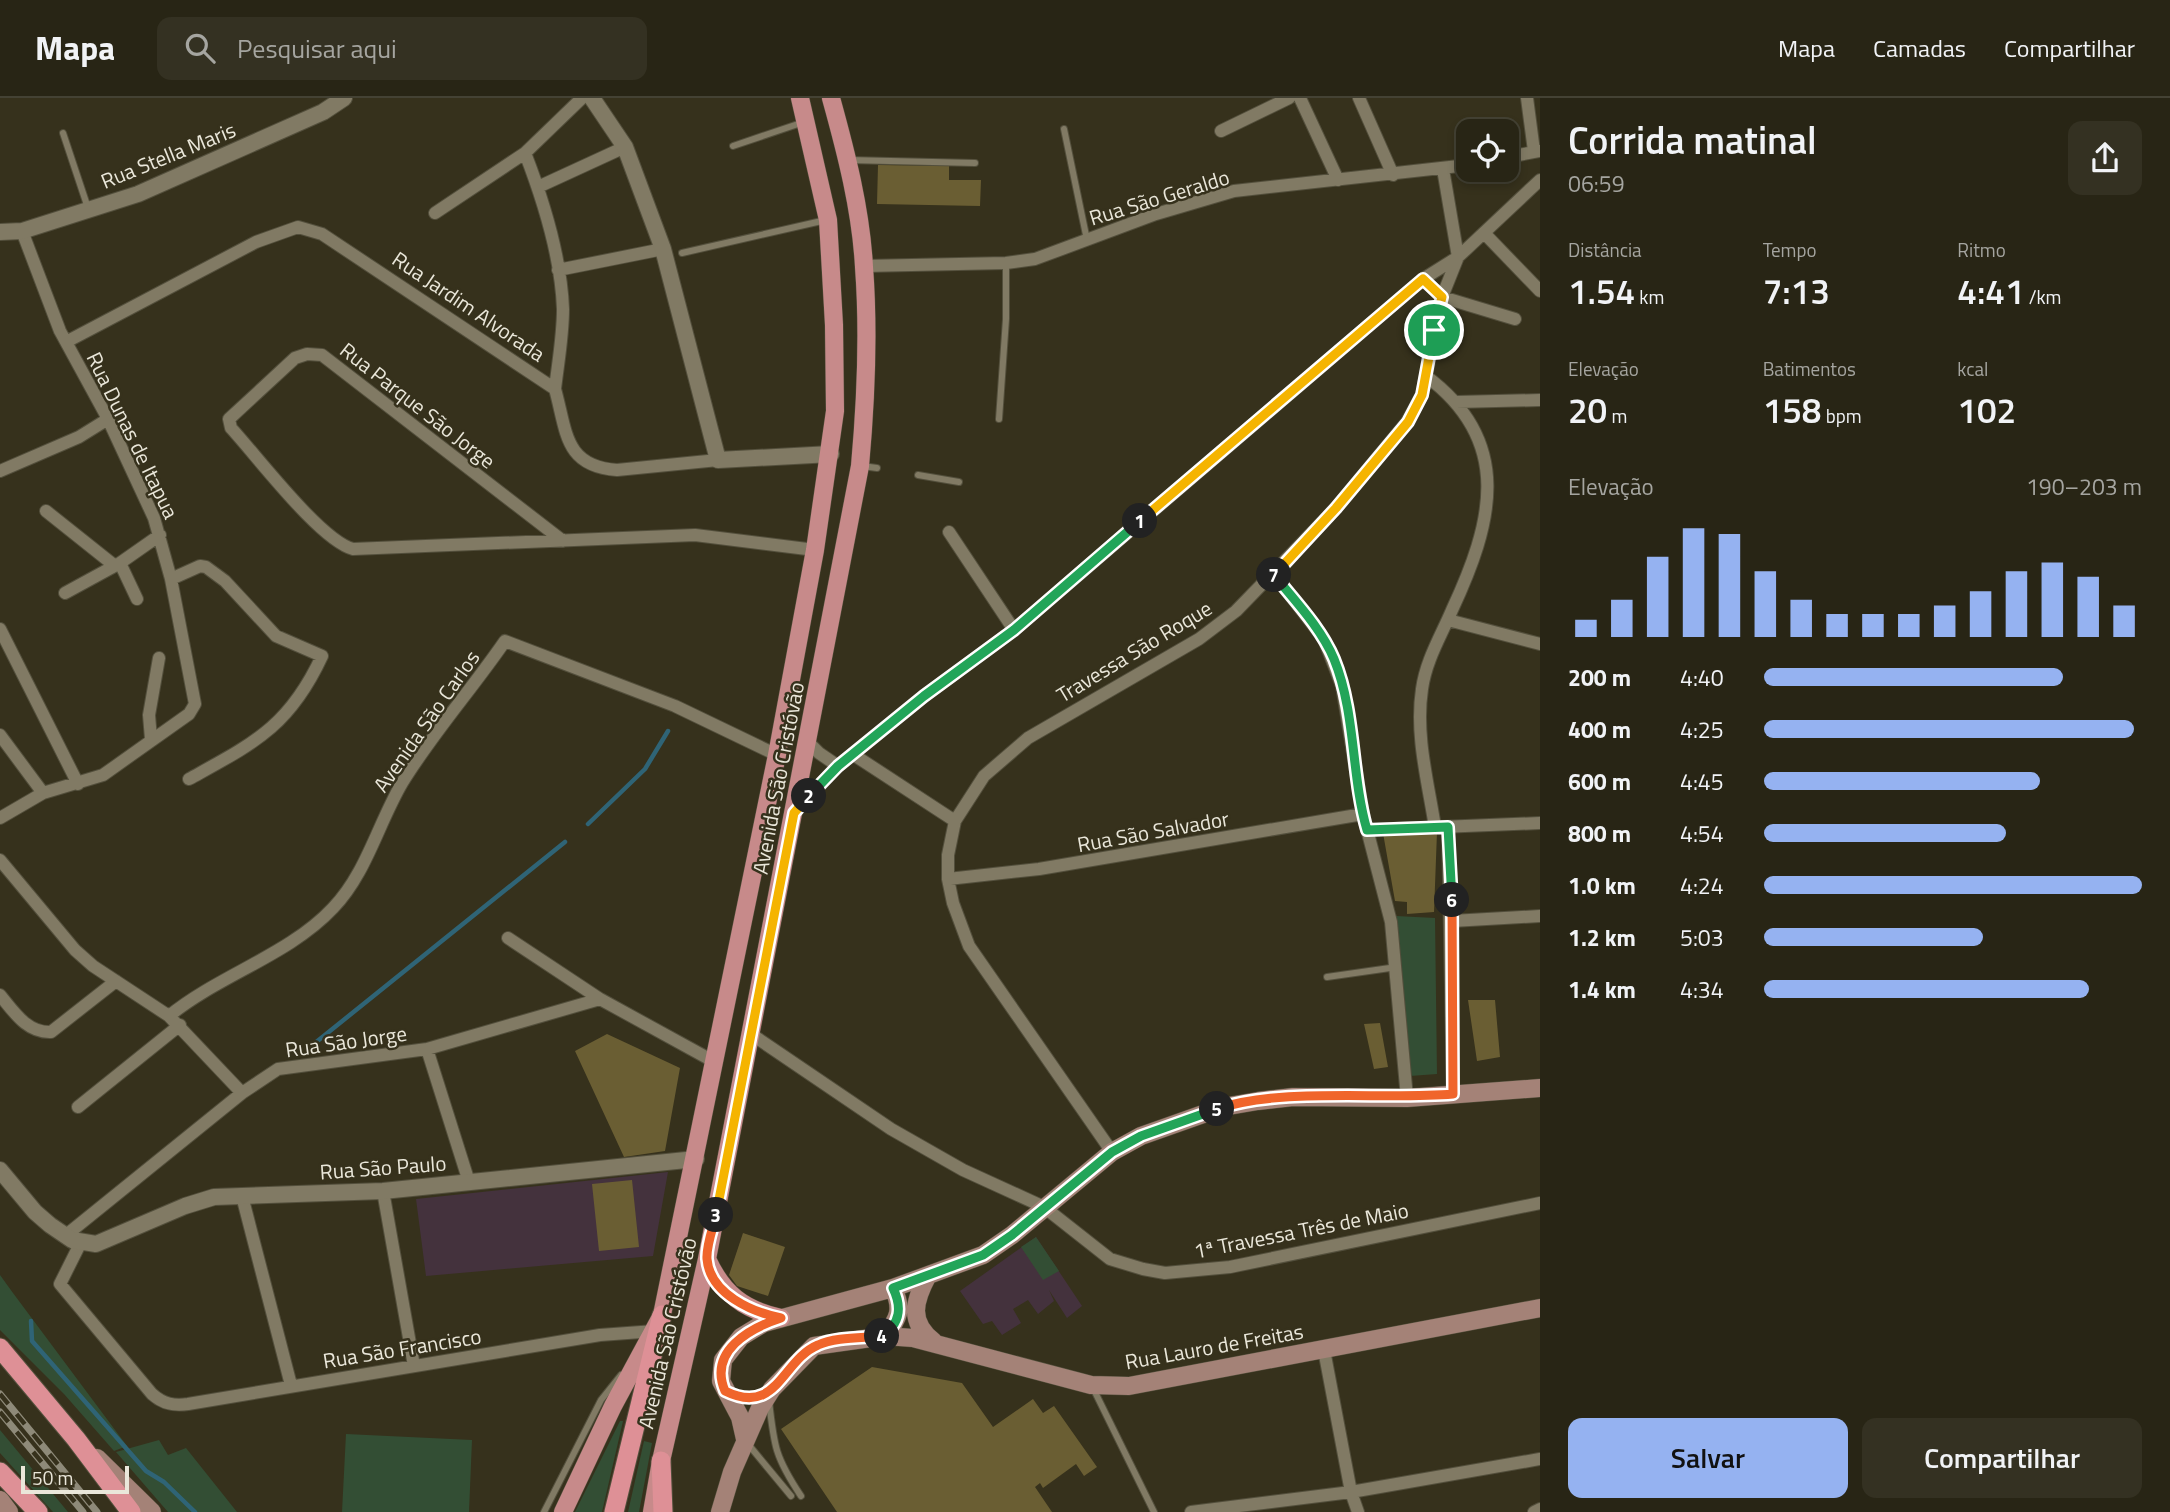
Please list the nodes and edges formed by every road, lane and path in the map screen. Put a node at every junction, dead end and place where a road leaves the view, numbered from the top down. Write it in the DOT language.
graph roads {
  1 [pos="344,98"];
  2 [pos="582,98"];
  3 [pos="592,98"];
  4 [pos="800,98"];
  5 [pos="831,98"];
  6 [pos="1289,98"];
  7 [pos="1300,98"];
  8 [pos="1359,98"];
  9 [pos="1527,98"];
  10 [pos="807,121"];
  11 [pos="1065,129"];
  12 [pos="1221,131"];
  13 [pos="63,133"];
  14 [pos="733,146"];
  15 [pos="625,147"];
  16 [pos="1537,151"];
  17 [pos="525,153"];
  18 [pos="1519,155"];
  19 [pos="846,160"];
  20 [pos="975,163"];
  21 [pos="1456,167"];
  22 [pos="1443,169"];
  23 [pos="1393,175"];
  24 [pos="1338,180"];
  25 [pos="1540,180"];
  26 [pos="538,187"];
  27 [pos="89,209"];
  28 [pos="435,213"];
  29 [pos="828,220"];
  30 [pos="22,231"];
  31 [pos="0,232"];
  32 [pos="1485,234"];
  33 [pos="1087,240"];
  34 [pos="663,249"];
  35 [pos="682,253"];
  36 [pos="1458,257"];
  37 [pos="1006,263"];
  38 [pos="864,266"];
  39 [pos="558,270"];
  40 [pos="1423,279"];
  41 [pos="1540,291"];
  42 [pos="1442,297"];
  43 [pos="1515,319"];
  44 [pos="66,342"];
  45 [pos="1426,376"];
  46 [pos="555,389"];
  47 [pos="1540,400"];
  48 [pos="1456,402"];
  49 [pos="108,419"];
  50 [pos="999,419"];
  51 [pos="831,454"];
  52 [pos="718,460"];
  53 [pos="0,471"];
  54 [pos="918,475"];
  55 [pos="959,482"];
  56 [pos="46,511"];
  57 [pos="949,532"];
  58 [pos="160,535"];
  59 [pos="563,541"];
  60 [pos="815,550"];
  61 [pos="118,564"];
  62 [pos="1274,574"];
  63 [pos="172,579"];
  64 [pos="65,593"];
  65 [pos="137,599"];
  66 [pos="1448,620"];
  67 [pos="0,629"];
  68 [pos="1014,630"];
  69 [pos="1540,644"];
  70 [pos="159,657"];
  71 [pos="0,735"];
  72 [pos="151,739"];
  73 [pos="807,741"];
  74 [pos="777,755"];
  75 [pos="854,755"];
  76 [pos="838,766"];
  77 [pos="189,779"];
  78 [pos="78,784"];
  79 [pos="43,793"];
  80 [pos="794,813"];
  81 [pos="1363,814"];
  82 [pos="0,818"];
  83 [pos="955,821"];
  84 [pos="1540,823"];
  85 [pos="1435,827"];
  86 [pos="1448,827"];
  87 [pos="1367,830"];
  88 [pos="0,860"];
  89 [pos="948,879"];
  90 [pos="1540,916"];
  91 [pos="1452,921"];
  92 [pos="508,938"];
  93 [pos="1397,967"];
  94 [pos="1326,977"];
  95 [pos="116,981"];
  96 [pos="0,995"];
  97 [pos="600,999"];
  98 [pos="169,1016"];
  99 [pos="180,1025"];
  100 [pos="751,1034"];
  101 [pos="427,1049"];
  102 [pos="713,1061"];
  103 [pos="1540,1088"];
  104 [pos="242,1093"];
  105 [pos="1453,1094"];
  106 [pos="1407,1098"];
  107 [pos="78,1107"];
  108 [pos="1112,1152"];
  109 [pos="696,1159"];
  110 [pos="0,1170"];
  111 [pos="468,1182"];
  112 [pos="383,1191"];
  113 [pos="242,1196"];
  114 [pos="1540,1203"];
  115 [pos="1044,1207"];
  116 [pos="65,1236"];
  117 [pos="81,1242"];
  118 [pos="707,1259"];
  119 [pos="928,1275"];
  120 [pos="893,1288"];
  121 [pos="1540,1308"];
  122 [pos="781,1318"];
  123 [pos="658,1323"];
  124 [pos="885,1336"];
  125 [pos="934,1342"];
  126 [pos="645,1347"];
  127 [pos="0,1348"];
  128 [pos="1324,1350"];
  129 [pos="414,1366"];
  130 [pos="291,1385"];
  131 [pos="1091,1385"];
  132 [pos="725,1391"];
  133 [pos="770,1392"];
  134 [pos="76,1439"];
  135 [pos="745,1439"];
  136 [pos="1540,1459"];
  137 [pos="661,1461"];
  138 [pos="0,1472"];
  139 [pos="1351,1492"];
  140 [pos="791,1496"];
  141 [pos="801,1496"];
  142 [pos="0,1500"];
  143 [pos="1540,1509"];
  144 [pos="9,1512"];
  145 [pos="38,1512"];
  146 [pos="131,1512"];
  147 [pos="152,1512"];
  148 [pos="544,1512"];
  149 [pos="563,1512"];
  150 [pos="614,1512"];
  151 [pos="652,1512"];
  152 [pos="663,1512"];
  153 [pos="720,1512"];
  154 [pos="1154,1512"];
  155 [pos="1191,1512"];
  156 [pos="1359,1512"];
  157 [pos="1534,1512"];
  1 -- 27 [label="street, Rua Stella Maris"];
  2 -- 17 [label="street"];
  3 -- 15 [label="street"];
  4 -- 10 [label="main road, Avenida São Cristóvão"];
  5 -- 19 [label="main road, Avenida São Cristóvão"];
  6 -- 12 [label="street"];
  7 -- 24 [label="street"];
  8 -- 23 [label="street"];
  9 -- 16 [label="street"];
  10 -- 14 [label="lane"];
  10 -- 29 [label="main road, Avenida São Cristóvão"];
  11 -- 33 [label="lane"];
  13 -- 27 [label="lane"];
  15 -- 26 [label="street"];
  15 -- 34 [label="street"];
  16 -- 18 [label="street"];
  17 -- 26 [label="street"];
  17 -- 28 [label="street"];
  19 -- 20 [label="lane"];
  19 -- 38 [label="main road, Avenida São Cristóvão"];
  21 -- 22 [label="street, Rua São Geraldo"];
  22 -- 23 [label="street, Rua São Geraldo"];
  22 -- 36 [label="street"];
  23 -- 24 [label="street, Rua São Geraldo"];
  24 -- 33 [label="street, Rua São Geraldo"];
  25 -- 32 [label="street"];
  26 -- 39 [label="street"];
  27 -- 30 [label="street, Rua Stella Maris"];
  29 -- 35 [label="lane"];
  29 -- 51 [label="main road, Avenida São Cristóvão"];
  30 -- 31 [label="street, Rua Stella Maris"];
  30 -- 44 [label="street, Rua Dunas de Itapua"];
  32 -- 36 [label="street"];
  32 -- 41 [label="street"];
  33 -- 37 [label="street, Rua São Geraldo"];
  34 -- 39 [label="street"];
  34 -- 52 [label="street"];
  36 -- 40 [label="street"];
  36 -- 42 [label="street, Travessa São Roque"];
  37 -- 38 [label="street, Rua São Geraldo"];
  37 -- 50 [label="lane"];
  38 -- 73 [label="main road, Avenida São Cristóvão"];
  39 -- 46 [label="street"];
  40 -- 42 [label="street"];
  40 -- 68 [label="street"];
  42 -- 43 [label="street"];
  42 -- 45 [label="street, Travessa São Roque"];
  44 -- 46 [label="street, Rua Jardim Alvorada"];
  44 -- 49 [label="street, Rua Dunas de Itapua"];
  45 -- 48 [label="street"];
  45 -- 62 [label="street, Travessa São Roque"];
  46 -- 52 [label="street, Rua Jardim Alvorada"];
  47 -- 48 [label="street"];
  48 -- 66 [label="street"];
  49 -- 53 [label="street"];
  49 -- 58 [label="street, Rua Dunas de Itapua"];
  51 -- 52 [label="street, Rua Jardim Alvorada"];
  51 -- 60 [label="main road, Avenida São Cristóvão"];
  54 -- 55 [label="lane"];
  56 -- 61 [label="street"];
  57 -- 68 [label="street"];
  58 -- 61 [label="street"];
  58 -- 63 [label="street, Rua Dunas de Itapua"];
  59 -- 59 [label="street, Rua Parque São Jorge"];
  59 -- 60 [label="street, Rua Parque São Jorge"];
  60 -- 74 [label="main road, Avenida São Cristóvão"];
  61 -- 64 [label="street"];
  61 -- 65 [label="street"];
  62 -- 81 [label="street"];
  62 -- 83 [label="street, Travessa São Roque"];
  63 -- 72 [label="street, Rua Dunas de Itapua"];
  63 -- 77 [label="street"];
  66 -- 69 [label="street"];
  66 -- 85 [label="street"];
  67 -- 78 [label="street"];
  68 -- 75 [label="street"];
  70 -- 72 [label="street"];
  71 -- 79 [label="street"];
  72 -- 78 [label="street"];
  73 -- 76 [label="street"];
  73 -- 80 [label="main road, Avenida São Cristóvão"];
  74 -- 98 [label="street, Avenida São Carlos"];
  74 -- 102 [label="main road, Avenida São Cristóvão"];
  75 -- 76 [label="street"];
  75 -- 83 [label="street"];
  76 -- 80 [label="street"];
  78 -- 79 [label="street"];
  79 -- 82 [label="street"];
  80 -- 100 [label="main road, Avenida São Cristóvão"];
  81 -- 87 [label="street"];
  81 -- 89 [label="street, Rua São Salvador"];
  83 -- 89 [label="street, Travessa São Roque"];
  84 -- 86 [label="street"];
  85 -- 86 [label="street"];
  85 -- 87 [label="street"];
  86 -- 91 [label="street"];
  87 -- 93 [label="street"];
  88 -- 95 [label="street"];
  89 -- 108 [label="street, Travessa São Roque"];
  90 -- 91 [label="street"];
  91 -- 105 [label="street"];
  92 -- 97 [label="street"];
  93 -- 94 [label="lane"];
  93 -- 106 [label="street"];
  95 -- 96 [label="street"];
  95 -- 98 [label="street"];
  97 -- 101 [label="street, Rua São Jorge"];
  97 -- 102 [label="street"];
  98 -- 99 [label="street"];
  99 -- 104 [label="street"];
  99 -- 107 [label="street"];
  100 -- 115 [label="street, 1ª Travessa Três de Maio"];
  100 -- 118 [label="main road, Avenida São Cristóvão"];
  101 -- 104 [label="street, Rua São Jorge"];
  101 -- 111 [label="street"];
  102 -- 109 [label="main road, Avenida São Cristóvão"];
  103 -- 105 [label="main road"];
  104 -- 116 [label="street, Rua São Jorge"];
  105 -- 106 [label="main road"];
  106 -- 108 [label="main road"];
  108 -- 115 [label="main road"];
  109 -- 111 [label="street, Rua São Paulo"];
  109 -- 123 [label="main road, Avenida São Cristóvão"];
  110 -- 116 [label="street"];
  111 -- 112 [label="street, Rua São Paulo"];
  112 -- 113 [label="street, Rua São Paulo"];
  112 -- 129 [label="street"];
  113 -- 117 [label="street, Rua São Paulo"];
  113 -- 130 [label="street"];
  114 -- 115 [label="street, 1ª Travessa Três de Maio"];
  115 -- 119 [label="main road"];
  116 -- 117 [label="street"];
  117 -- 130 [label="street, Rua São Francisco"];
  118 -- 122 [label="main road"];
  118 -- 137 [label="main road, Avenida São Cristóvão"];
  119 -- 120 [label="main road"];
  119 -- 125 [label="main road"];
  120 -- 122 [label="main road"];
  120 -- 124 [label="main road"];
  121 -- 128 [label="main road, Rua Lauro de Freitas"];
  122 -- 132 [label="main road"];
  123 -- 126 [label="main road, Avenida São Cristóvão"];
  123 -- 129 [label="street, Rua São Francisco"];
  123 -- 150 [label="highway"];
  124 -- 125 [label="main road, Rua Lauro de Freitas"];
  124 -- 133 [label="main road, Rua Lauro de Freitas"];
  125 -- 131 [label="main road, Rua Lauro de Freitas"];
  126 -- 148 [label="lane"];
  126 -- 149 [label="main road, Avenida São Cristóvão"];
  127 -- 134 [label="highway"];
  128 -- 131 [label="main road, Rua Lauro de Freitas"];
  128 -- 139 [label="street"];
  129 -- 130 [label="street, Rua São Francisco"];
  131 -- 154 [label="lane"];
  132 -- 133 [label="main road"];
  132 -- 135 [label="main road"];
  133 -- 135 [label="main road"];
  133 -- 141 [label="lane"];
  134 -- 146 [label="highway"];
  134 -- 147 [label="main road"];
  135 -- 140 [label="lane"];
  135 -- 153 [label="main road"];
  136 -- 139 [label="street"];
  137 -- 151 [label="main road, Avenida São Cristóvão"];
  137 -- 152 [label="highway"];
  138 -- 145 [label="highway"];
  139 -- 155 [label="street"];
  139 -- 156 [label="street"];
  142 -- 144 [label="main road"];
  143 -- 157 [label="street"];
}
